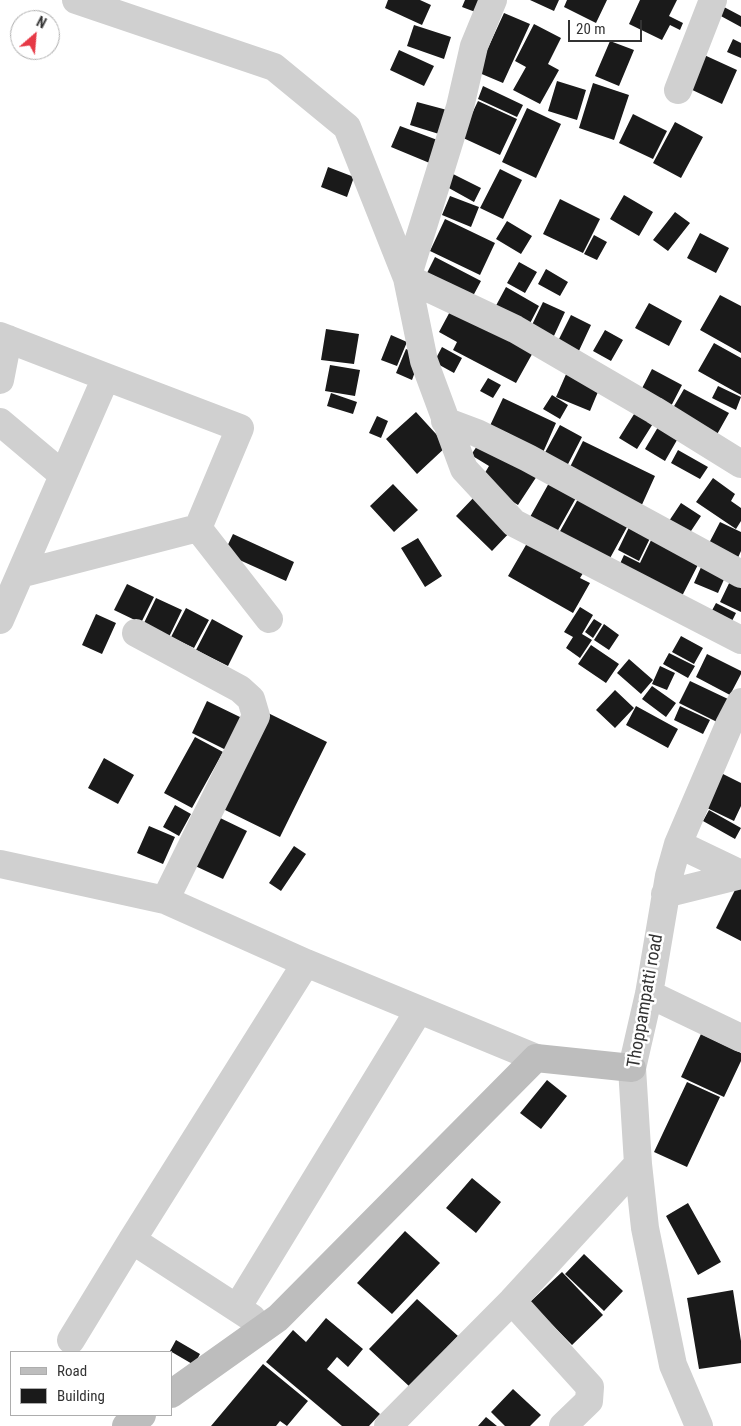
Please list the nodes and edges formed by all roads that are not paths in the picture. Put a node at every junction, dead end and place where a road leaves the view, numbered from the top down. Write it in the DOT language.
graph roads {
  1 [pos="76,0"];
  2 [pos="493,0"];
  3 [pos="713,0"];
  4 [pos="678,90"];
  5 [pos="407,278"];
  6 [pos="4,337"];
  7 [pos="106,377"];
  8 [pos="0,380"];
  9 [pos="445,421"];
  10 [pos="0,422"];
  11 [pos="741,464"];
  12 [pos="63,475"];
  13 [pos="198,528"];
  14 [pos="20,574"];
  15 [pos="741,574"];
  16 [pos="269,619"];
  17 [pos="0,620"];
  18 [pos="136,633"];
  19 [pos="741,640"];
  20 [pos="737,719"];
  21 [pos="678,844"];
  22 [pos="0,864"];
  23 [pos="741,875"];
  24 [pos="665,894"];
  25 [pos="165,900"];
  26 [pos="306,963"];
  27 [pos="649,994"];
  28 [pos="420,1010"];
  29 [pos="741,1038"];
  30 [pos="536,1058"];
  31 [pos="632,1068"];
  32 [pos="638,1164"];
  33 [pos="132,1240"];
  34 [pos="512,1301"];
  35 [pos="237,1308"];
  36 [pos="265,1327"];
  37 [pos="71,1340"];
  38 [pos="172,1393"];
  39 [pos="141,1416"];
  40 [pos="126,1426"];
  41 [pos="388,1426"];
  42 [pos="563,1426"];
  43 [pos="699,1426"];
  1 -- 5 [label="street"];
  2 -- 5 [label="street"];
  3 -- 4 [label="street"];
  5 -- 9 [label="street"];
  5 -- 11 [label="street"];
  6 -- 7 [label="street"];
  6 -- 8 [label="street"];
  7 -- 12 [label="street"];
  7 -- 13 [label="street"];
  9 -- 15 [label="street"];
  9 -- 19 [label="street"];
  10 -- 12 [label="street"];
  12 -- 14 [label="street"];
  13 -- 14 [label="street"];
  13 -- 16 [label="street"];
  14 -- 17 [label="street"];
  18 -- 25 [label="street"];
  20 -- 21 [label="street, Thoppampatti road"];
  21 -- 23 [label="street"];
  21 -- 24 [label="street, Thoppampatti road"];
  22 -- 25 [label="street"];
  23 -- 24 [label="street"];
  24 -- 27 [label="street, Thoppampatti road"];
  25 -- 26 [label="street"];
  26 -- 28 [label="street"];
  26 -- 33 [label="street"];
  27 -- 29 [label="street"];
  27 -- 31 [label="street, Thoppampatti road"];
  28 -- 30 [label="street"];
  28 -- 35 [label="street"];
  30 -- 31 [label="street"];
  30 -- 36 [label="street"];
  31 -- 32 [label="street, Thoppampatti road"];
  32 -- 34 [label="street"];
  32 -- 43 [label="street, Thoppampatti road"];
  33 -- 35 [label="street"];
  33 -- 37 [label="street"];
  34 -- 41 [label="street"];
  34 -- 42 [label="street"];
  35 -- 36 [label="street"];
  36 -- 38 [label="street"];
  39 -- 40 [label="street"];
}
